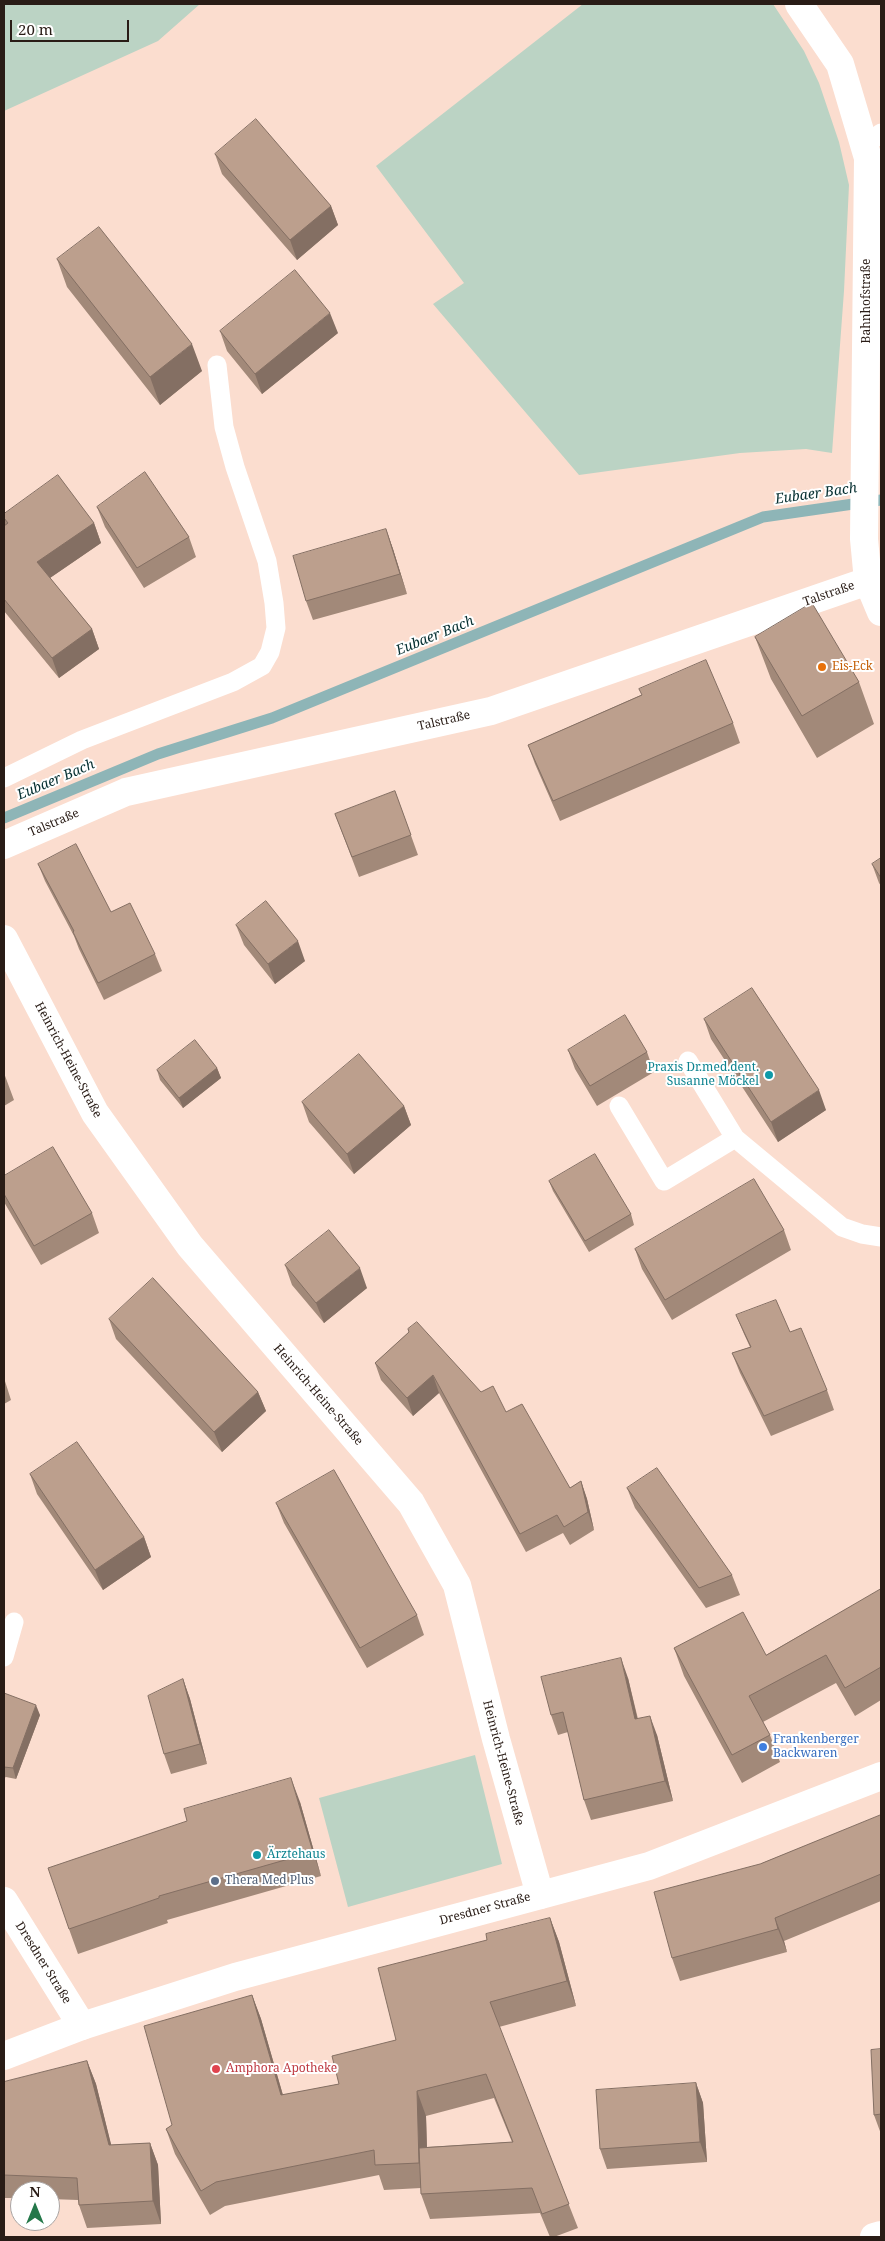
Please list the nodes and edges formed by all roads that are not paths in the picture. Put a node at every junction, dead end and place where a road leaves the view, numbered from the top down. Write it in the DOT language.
graph roads {
  1 [pos="799,4"];
  2 [pos="873,140"];
  3 [pos="217,365"];
  4 [pos="874,580"];
  5 [pos="881,612"];
  6 [pos="4,778"];
  7 [pos="4,845"];
  8 [pos="4,939"];
  9 [pos="688,1061"];
  10 [pos="619,1106"];
  11 [pos="735,1138"];
  12 [pos="881,1237"];
  13 [pos="14,1622"];
  14 [pos="4,1658"];
  15 [pos="881,1776"];
  16 [pos="540,1894"];
  17 [pos="4,1901"];
  18 [pos="82,2026"];
  19 [pos="4,2056"];
  20 [pos="881,2234"];
  21 [pos="874,2237"];
  1 -- 2 [label="street, Bahnhofstraße"];
  2 -- 4 [label="street, Bahnhofstraße"];
  3 -- 6 [label="lane"];
  4 -- 5 [label="street, Bahnhofstraße"];
  4 -- 7 [label="street, Talstraße"];
  8 -- 16 [label="street, Heinrich-Heine-Straße"];
  9 -- 11 [label="lane"];
  10 -- 11 [label="lane"];
  11 -- 12 [label="lane"];
  13 -- 14 [label="lane"];
  15 -- 16 [label="street, Dresdner Straße"];
  16 -- 18 [label="street, Dresdner Straße"];
  17 -- 18 [label="street, Dresdner Straße"];
  18 -- 19 [label="street, Dresdner Straße"];
  20 -- 21 [label="street"];
}
